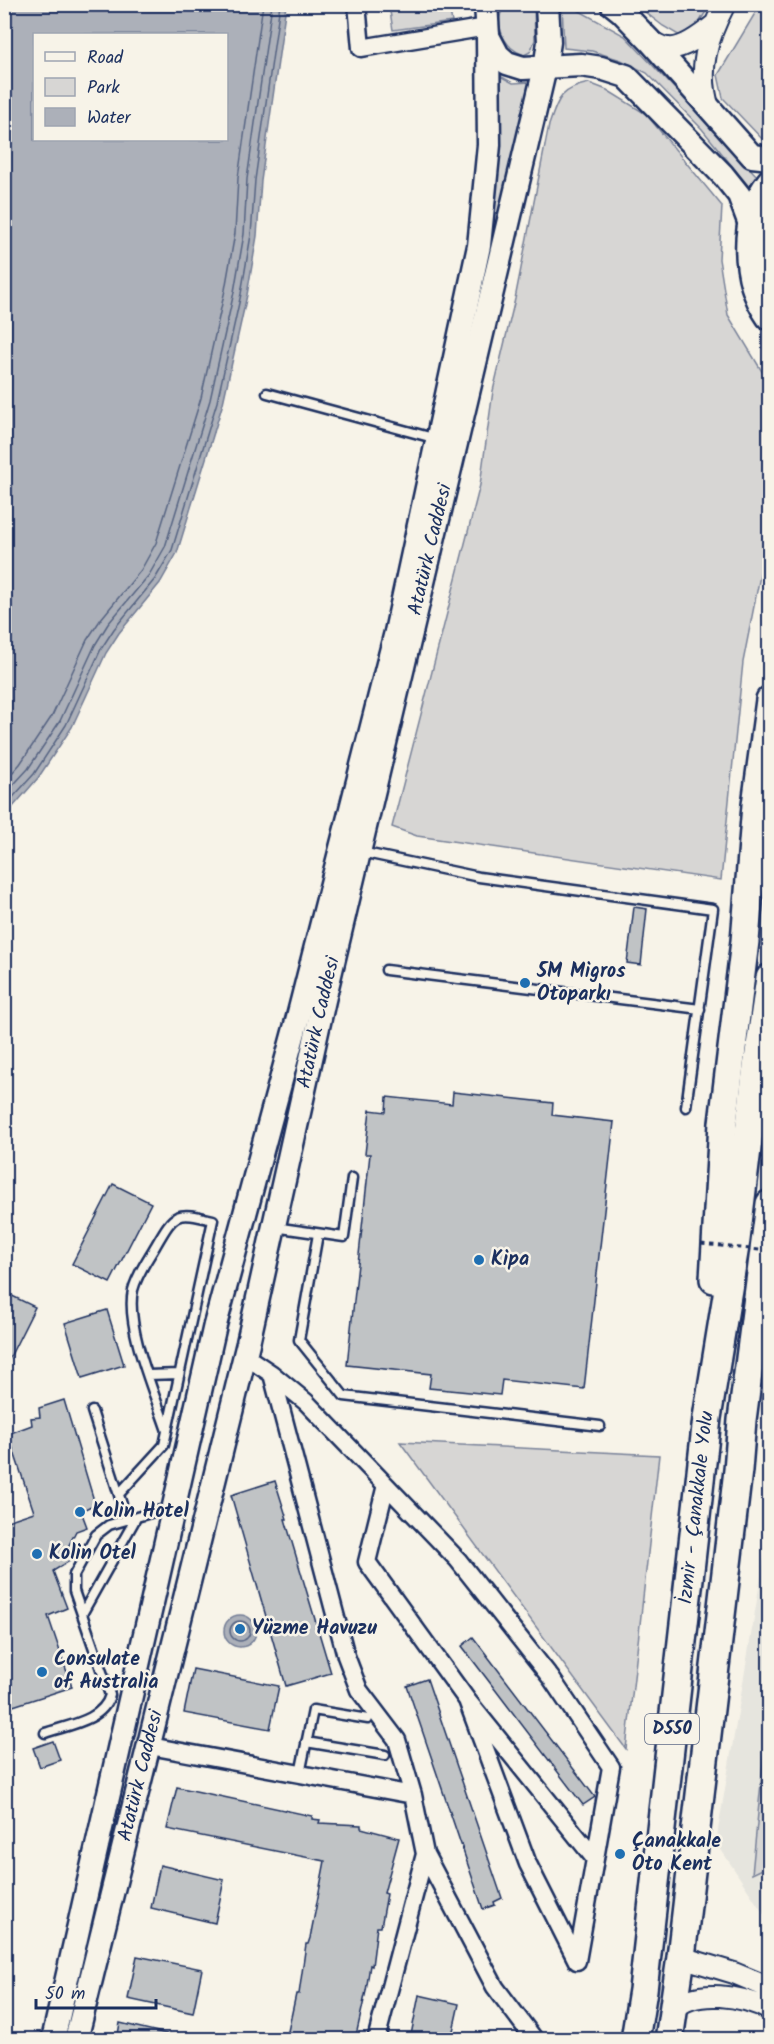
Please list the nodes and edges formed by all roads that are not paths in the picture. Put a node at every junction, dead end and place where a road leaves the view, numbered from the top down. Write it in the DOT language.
graph roads {
  1 [pos="357,4"];
  2 [pos="547,4"];
  3 [pos="612,4"];
  4 [pos="726,4"];
  5 [pos="487,22"];
  6 [pos="714,25"];
  7 [pos="650,41"];
  8 [pos="545,68"];
  9 [pos="709,108"];
  10 [pos="770,158"];
  11 [pos="770,183"];
  12 [pos="751,226"];
  13 [pos="770,316"];
  14 [pos="267,393"];
  15 [pos="437,439"];
  16 [pos="770,700"];
  17 [pos="351,850"];
  18 [pos="386,970"];
  19 [pos="770,978"];
  20 [pos="700,1009"];
  21 [pos="686,1107"];
  22 [pos="352,1178"];
  23 [pos="770,1204"];
  24 [pos="273,1227"];
  25 [pos="318,1234"];
  26 [pos="767,1245"];
  27 [pos="770,1301"];
  28 [pos="210,1350"];
  29 [pos="245,1356"];
  30 [pos="179,1374"];
  31 [pos="272,1374"];
  32 [pos="148,1375"];
  33 [pos="92,1411"];
  34 [pos="707,1418"];
  35 [pos="742,1420"];
  36 [pos="600,1426"];
  37 [pos="167,1431"];
  38 [pos="386,1485"];
  39 [pos="119,1494"];
  40 [pos="174,1506"];
  41 [pos="207,1509"];
  42 [pos="131,1519"];
  43 [pos="82,1614"];
  44 [pos="467,1700"];
  45 [pos="368,1719"];
  46 [pos="45,1733"];
  47 [pos="306,1742"];
  48 [pos="150,1746"];
  49 [pos="385,1755"];
  50 [pos="300,1774"];
  51 [pos="413,1795"];
  52 [pos="425,1854"];
  53 [pos="595,1859"];
  54 [pos="681,1957"];
  55 [pos="770,1988"];
  56 [pos="673,2010"];
  57 [pos="770,2010"];
  58 [pos="53,2040"];
  59 [pos="76,2040"];
  60 [pos="376,2040"];
  61 [pos="535,2040"];
  62 [pos="635,2040"];
  63 [pos="669,2040"];
  1 -- 5 [label="street"];
  2 -- 8 [label="main road, Atatürk Caddesi"];
  3 -- 7 [label="main road"];
  4 -- 6 [label="street"];
  5 -- 8 [label="main road"];
  5 -- 15 [label="main road, Atatürk Caddesi"];
  6 -- 7 [label="street"];
  6 -- 9 [label="street"];
  7 -- 9 [label="main road"];
  8 -- 12 [label="main road"];
  8 -- 17 [label="main road, Atatürk Caddesi"];
  9 -- 10 [label="main road"];
  11 -- 12 [label="highway"];
  12 -- 13 [label="highway"];
  14 -- 15 [label="lane"];
  15 -- 17 [label="main road, Atatürk Caddesi"];
  16 -- 34 [label="highway"];
  17 -- 20 [label="lane"];
  17 -- 24 [label="main road, Atatürk Caddesi"];
  17 -- 28 [label="main road, Atatürk Caddesi"];
  18 -- 20 [label="lane"];
  19 -- 34 [label="highway, İzmir - Çanakkale Yolu / D550"];
  20 -- 21 [label="lane"];
  22 -- 25 [label="lane"];
  23 -- 26 [label="highway, İzmir - Çanakkale Yolu / D550"];
  24 -- 25 [label="lane"];
  24 -- 29 [label="main road, Atatürk Caddesi"];
  25 -- 36 [label="lane"];
  26 -- 35 [label="highway, İzmir - Çanakkale Yolu / D550"];
  27 -- 35 [label="highway"];
  28 -- 29 [label="main road"];
  28 -- 40 [label="main road, Atatürk Caddesi"];
  29 -- 31 [label="street"];
  29 -- 41 [label="main road, Atatürk Caddesi"];
  30 -- 32 [label="lane"];
  30 -- 32 [label="lane"];
  30 -- 37 [label="lane"];
  31 -- 38 [label="street"];
  31 -- 51 [label="street"];
  32 -- 37 [label="lane"];
  33 -- 39 [label="lane"];
  34 -- 62 [label="highway, İzmir - Çanakkale Yolu / D550"];
  35 -- 54 [label="highway, İzmir - Çanakkale Yolu / D550"];
  37 -- 39 [label="lane"];
  38 -- 44 [label="street"];
  38 -- 53 [label="street"];
  39 -- 42 [label="lane"];
  40 -- 41 [label="main road"];
  40 -- 42 [label="lane"];
  40 -- 58 [label="main road, Atatürk Caddesi"];
  41 -- 48 [label="main road, Atatürk Caddesi"];
  42 -- 43 [label="lane"];
  42 -- 43 [label="lane"];
  43 -- 46 [label="lane"];
  44 -- 53 [label="street"];
  44 -- 53 [label="street"];
  45 -- 47 [label="lane"];
  47 -- 49 [label="lane"];
  47 -- 50 [label="lane"];
  48 -- 50 [label="street"];
  48 -- 59 [label="main road, Atatürk Caddesi"];
  50 -- 51 [label="street"];
  51 -- 52 [label="street"];
  52 -- 60 [label="street"];
  52 -- 61 [label="street"];
  54 -- 55 [label="street"];
  54 -- 56 [label="highway, İzmir - Çanakkale Yolu / D550"];
  56 -- 57 [label="street"];
  56 -- 63 [label="highway, İzmir - Çanakkale Yolu / D550"];
}
